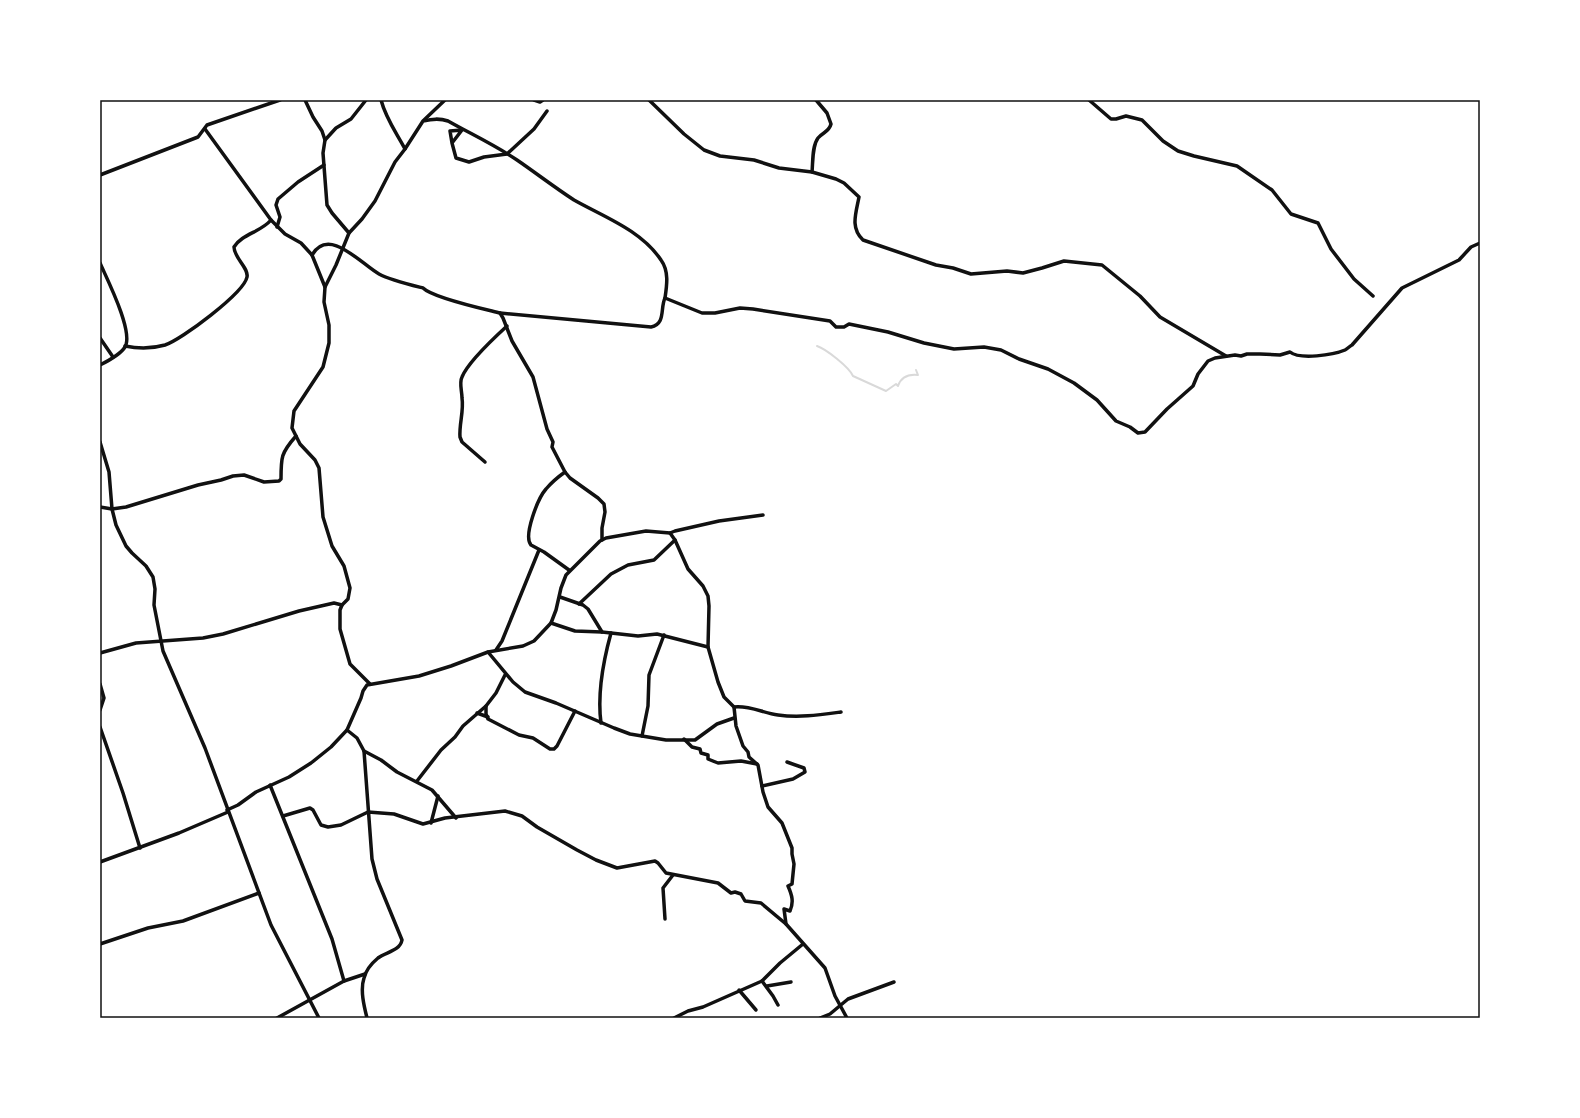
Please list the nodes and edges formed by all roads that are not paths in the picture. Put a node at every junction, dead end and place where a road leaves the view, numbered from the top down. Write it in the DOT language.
graph roads {
  1 [pos="280,100"];
  2 [pos="304,100"];
  3 [pos="366,100"];
  4 [pos="381,100"];
  5 [pos="445,100"];
  6 [pos="534,100"];
  7 [pos="543,100"];
  8 [pos="649,100"];
  9 [pos="816,100"];
  10 [pos="1089,100"];
  11 [pos="547,111"];
  12 [pos="423,121"];
  13 [pos="205,129"];
  14 [pos="325,140"];
  15 [pos="452,143"];
  16 [pos="406,149"];
  17 [pos="507,154"];
  18 [pos="324,165"];
  19 [pos="812,172"];
  20 [pos="100,174"];
  21 [pos="271,220"];
  22 [pos="277,227"];
  23 [pos="349,233"];
  24 [pos="1480,243"];
  25 [pos="342,249"];
  26 [pos="312,255"];
  27 [pos="100,263"];
  28 [pos="325,287"];
  29 [pos="1373,296"];
  30 [pos="665,298"];
  31 [pos="500,312"];
  32 [pos="507,326"];
  33 [pos="100,338"];
  34 [pos="125,346"];
  35 [pos="113,357"];
  36 [pos="1227,357"];
  37 [pos="100,365"];
  38 [pos="296,436"];
  39 [pos="100,442"];
  40 [pos="485,462"];
  41 [pos="565,472"];
  42 [pos="100,507"];
  43 [pos="112,509"];
  44 [pos="764,515"];
  45 [pos="670,533"];
  46 [pos="602,540"];
  47 [pos="675,540"];
  48 [pos="539,550"];
  49 [pos="569,570"];
  50 [pos="560,597"];
  51 [pos="579,604"];
  52 [pos="342,605"];
  53 [pos="550,623"];
  54 [pos="602,632"];
  55 [pos="611,633"];
  56 [pos="664,635"];
  57 [pos="160,640"];
  58 [pos="708,647"];
  59 [pos="496,650"];
  60 [pos="488,652"];
  61 [pos="100,653"];
  62 [pos="505,675"];
  63 [pos="100,684"];
  64 [pos="370,684"];
  65 [pos="486,706"];
  66 [pos="734,707"];
  67 [pos="100,710"];
  68 [pos="575,711"];
  69 [pos="841,712"];
  70 [pos="477,713"];
  71 [pos="488,717"];
  72 [pos="734,718"];
  73 [pos="601,723"];
  74 [pos="100,727"];
  75 [pos="347,730"];
  76 [pos="642,736"];
  77 [pos="684,739"];
  78 [pos="364,751"];
  79 [pos="787,762"];
  80 [pos="758,765"];
  81 [pos="417,781"];
  82 [pos="270,785"];
  83 [pos="762,786"];
  84 [pos="438,796"];
  85 [pos="228,811"];
  86 [pos="368,812"];
  87 [pos="283,816"];
  88 [pos="456,818"];
  89 [pos="431,823"];
  90 [pos="140,848"];
  91 [pos="100,862"];
  92 [pos="673,875"];
  93 [pos="259,893"];
  94 [pos="665,919"];
  95 [pos="786,924"];
  96 [pos="100,944"];
  97 [pos="803,944"];
  98 [pos="365,974"];
  99 [pos="344,981"];
  100 [pos="762,981"];
  101 [pos="792,982"];
  102 [pos="894,982"];
  103 [pos="767,986"];
  104 [pos="739,990"];
  105 [pos="310,1001"];
  106 [pos="778,1006"];
  107 [pos="840,1007"];
  108 [pos="756,1010"];
  109 [pos="277,1018"];
  110 [pos="319,1018"];
  111 [pos="367,1018"];
  112 [pos="674,1018"];
  113 [pos="820,1018"];
  114 [pos="847,1018"];
  1 -- 13 [label="street"];
  2 -- 14 [label="street"];
  3 -- 14 [label="street"];
  4 -- 16 [label="street"];
  5 -- 12 [label="street"];
  6 -- 7 [label="street"];
  8 -- 19 [label="street"];
  9 -- 19 [label="street"];
  10 -- 29 [label="street"];
  11 -- 17 [label="street"];
  12 -- 16 [label="street"];
  12 -- 17 [label="street"];
  13 -- 20 [label="street"];
  13 -- 21 [label="street"];
  14 -- 18 [label="street"];
  15 -- 17 [label="street"];
  16 -- 23 [label="street"];
  17 -- 30 [label="street"];
  18 -- 22 [label="street"];
  18 -- 23 [label="street"];
  19 -- 36 [label="street"];
  21 -- 22 [label="street"];
  21 -- 34 [label="street"];
  22 -- 26 [label="street"];
  23 -- 25 [label="street"];
  24 -- 36 [label="street"];
  25 -- 26 [label="street"];
  25 -- 28 [label="street"];
  25 -- 31 [label="street"];
  26 -- 28 [label="street"];
  27 -- 34 [label="street"];
  28 -- 38 [label="street"];
  30 -- 31 [label="street"];
  30 -- 36 [label="street"];
  31 -- 32 [label="street"];
  32 -- 40 [label="street"];
  32 -- 41 [label="street"];
  33 -- 35 [label="street"];
  34 -- 35 [label="street"];
  35 -- 37 [label="street"];
  38 -- 43 [label="street"];
  38 -- 52 [label="street"];
  39 -- 43 [label="street"];
  41 -- 46 [label="street"];
  41 -- 48 [label="street"];
  42 -- 43 [label="street"];
  43 -- 57 [label="street"];
  44 -- 45 [label="street"];
  45 -- 46 [label="street"];
  45 -- 47 [label="street"];
  46 -- 49 [label="street"];
  47 -- 51 [label="street"];
  47 -- 58 [label="street"];
  48 -- 49 [label="street"];
  48 -- 59 [label="street"];
  49 -- 50 [label="street"];
  50 -- 51 [label="street"];
  50 -- 53 [label="street"];
  51 -- 54 [label="street"];
  52 -- 57 [label="street"];
  52 -- 64 [label="street"];
  53 -- 54 [label="street"];
  53 -- 59 [label="street"];
  54 -- 55 [label="street"];
  55 -- 56 [label="street"];
  55 -- 73 [label="street"];
  56 -- 58 [label="street"];
  56 -- 76 [label="street"];
  57 -- 61 [label="street"];
  57 -- 85 [label="street"];
  58 -- 66 [label="street"];
  59 -- 60 [label="street"];
  60 -- 62 [label="street"];
  60 -- 64 [label="street"];
  62 -- 65 [label="street"];
  62 -- 68 [label="street"];
  63 -- 67 [label="street"];
  64 -- 75 [label="street"];
  65 -- 70 [label="street"];
  65 -- 71 [label="street"];
  66 -- 69 [label="street"];
  66 -- 72 [label="street"];
  68 -- 71 [label="street"];
  68 -- 73 [label="street"];
  70 -- 71 [label="street"];
  70 -- 81 [label="street"];
  72 -- 77 [label="street"];
  72 -- 80 [label="street"];
  73 -- 76 [label="street"];
  74 -- 90 [label="street"];
  75 -- 78 [label="street"];
  75 -- 82 [label="street"];
  76 -- 77 [label="street"];
  77 -- 80 [label="street"];
  78 -- 81 [label="street"];
  78 -- 86 [label="street"];
  79 -- 83 [label="street"];
  80 -- 83 [label="street"];
  81 -- 84 [label="street"];
  82 -- 85 [label="street"];
  82 -- 87 [label="street"];
  83 -- 95 [label="street"];
  84 -- 88 [label="street"];
  84 -- 89 [label="street"];
  85 -- 90 [label="street"];
  85 -- 93 [label="street"];
  86 -- 87 [label="street"];
  86 -- 89 [label="street"];
  86 -- 98 [label="street"];
  87 -- 99 [label="street"];
  88 -- 89 [label="street"];
  88 -- 92 [label="street"];
  90 -- 91 [label="street"];
  92 -- 94 [label="street"];
  92 -- 95 [label="street"];
  93 -- 96 [label="street"];
  93 -- 105 [label="street"];
  95 -- 97 [label="street"];
  97 -- 100 [label="street"];
  97 -- 107 [label="street"];
  98 -- 99 [label="street"];
  98 -- 111 [label="street"];
  99 -- 105 [label="street"];
  100 -- 103 [label="street"];
  100 -- 104 [label="street"];
  101 -- 103 [label="street"];
  102 -- 107 [label="street"];
  103 -- 106 [label="street"];
  104 -- 108 [label="street"];
  104 -- 112 [label="street"];
  105 -- 109 [label="street"];
  105 -- 110 [label="street"];
  107 -- 113 [label="street"];
  107 -- 114 [label="street"];
}
